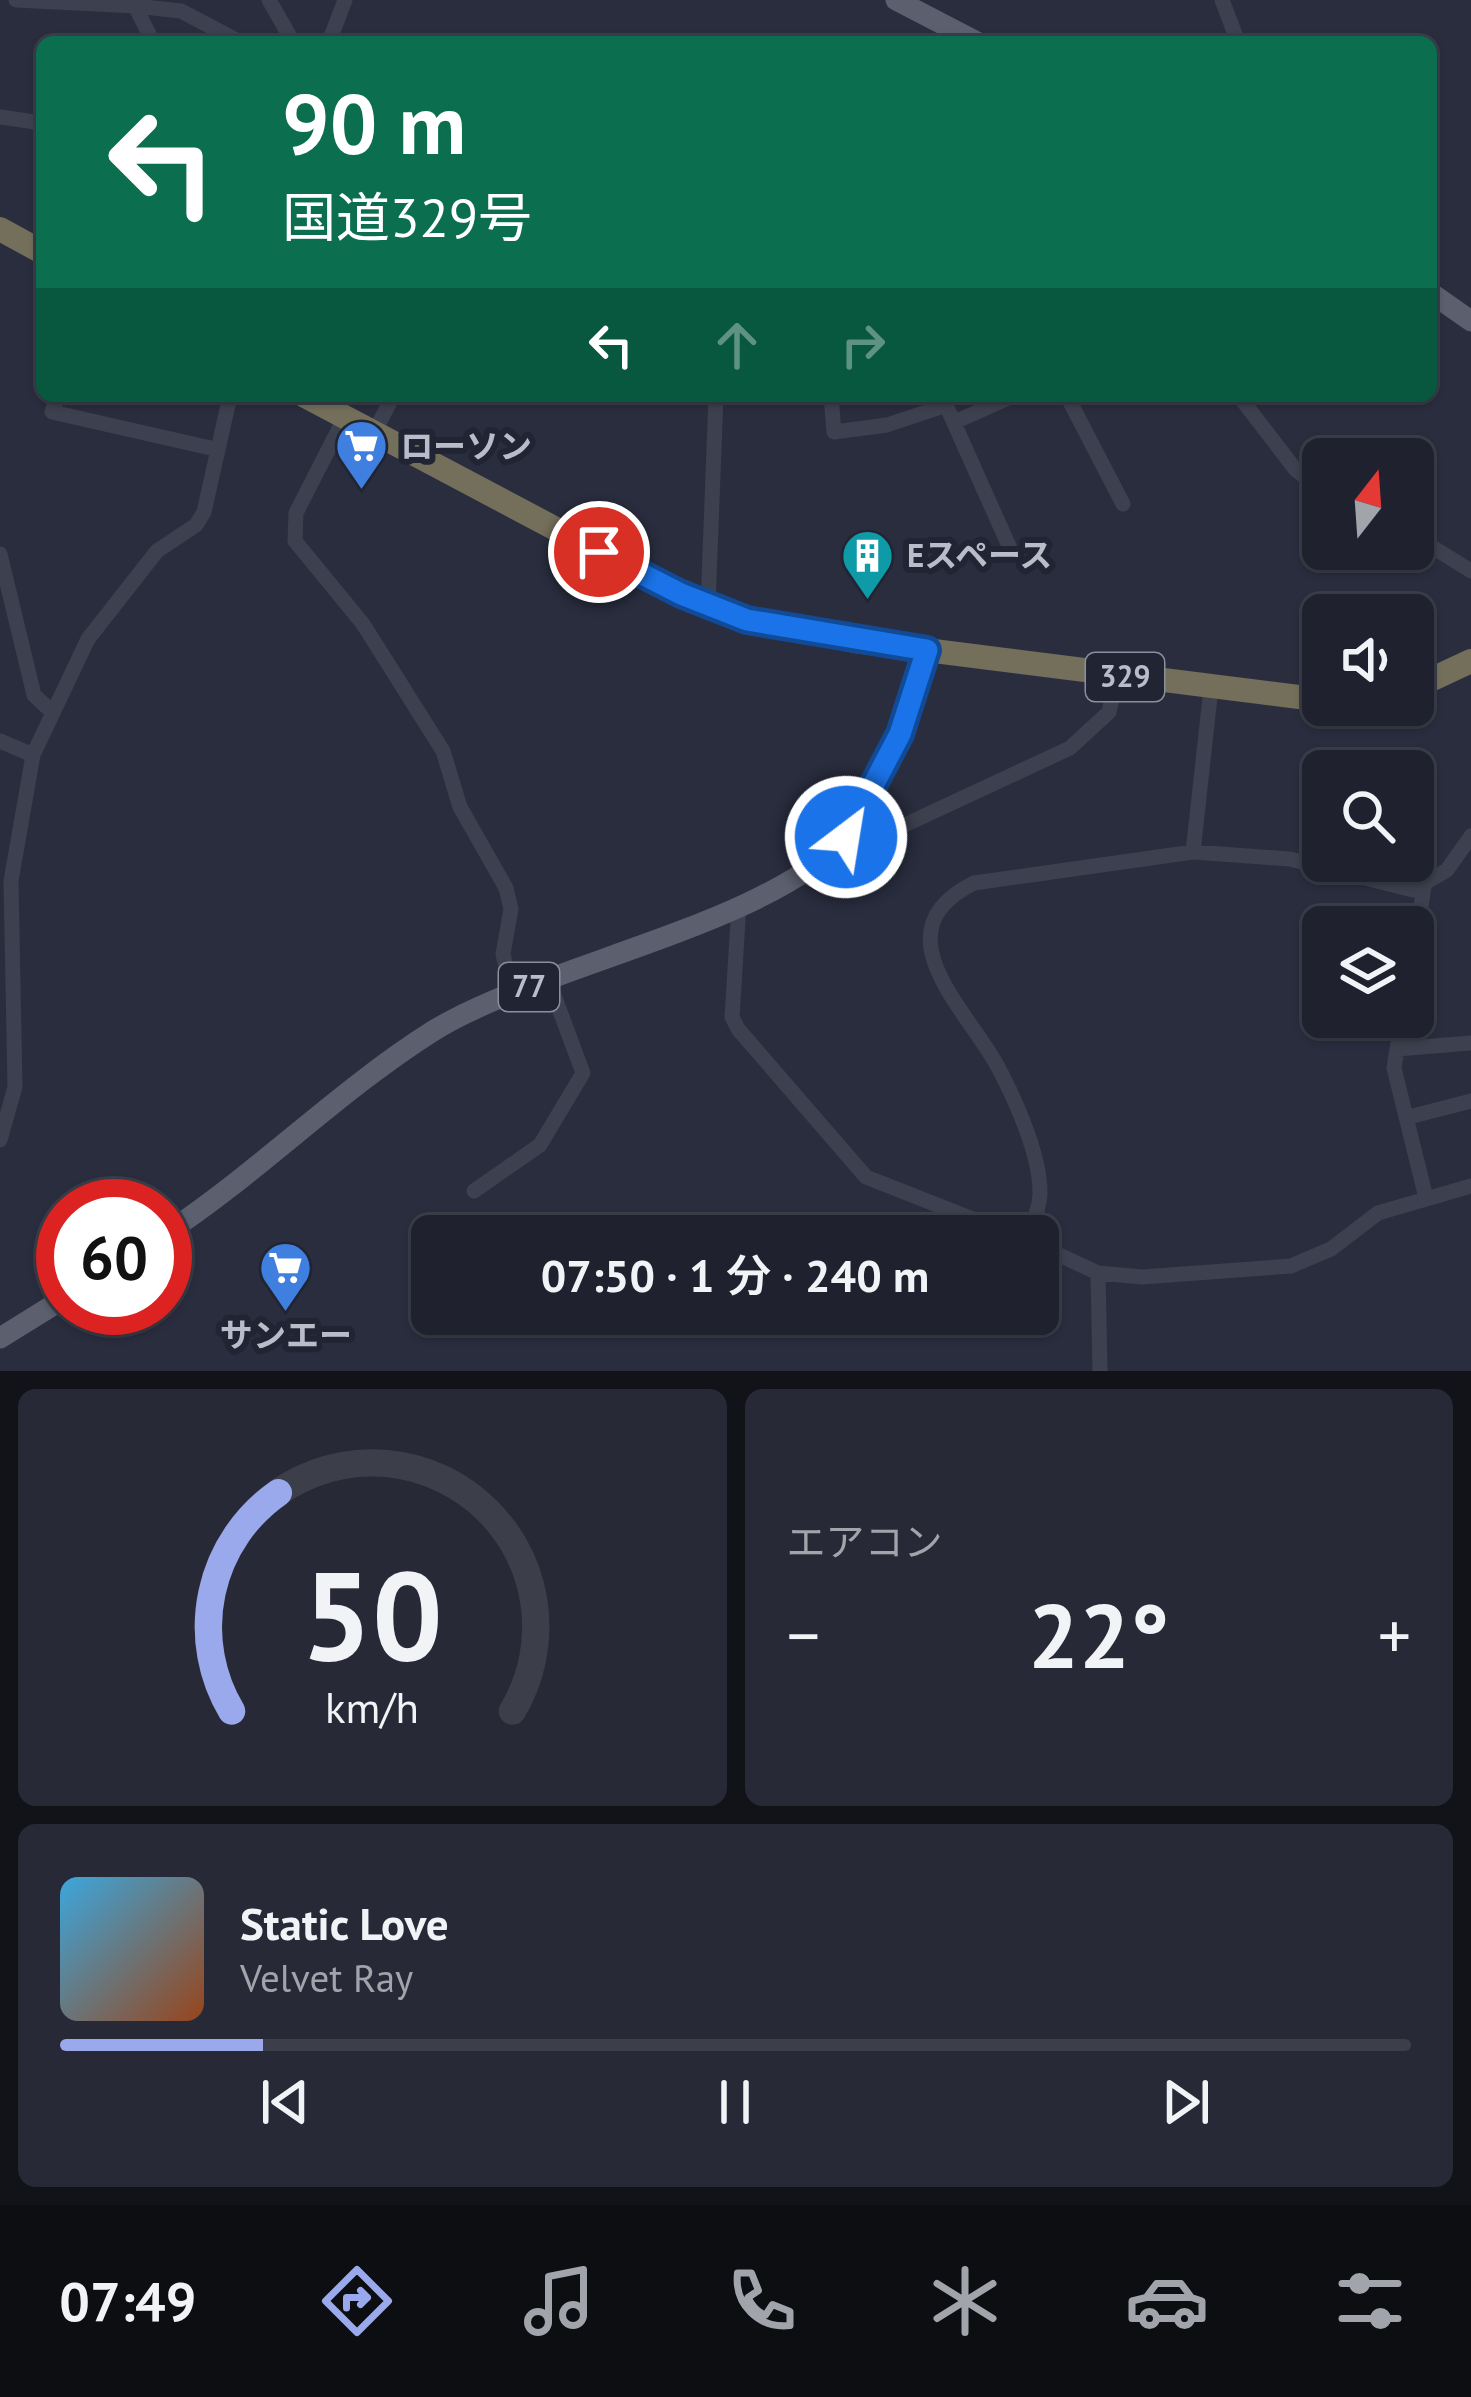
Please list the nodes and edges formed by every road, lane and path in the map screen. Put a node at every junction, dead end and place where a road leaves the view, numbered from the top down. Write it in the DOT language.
graph roads {
  1 [pos="12,0"];
  2 [pos="269,0"];
  3 [pos="345,0"];
  4 [pos="896,0"];
  5 [pos="1222,0"];
  6 [pos="0,5"];
  7 [pos="135,6"];
  8 [pos="150,36"];
  9 [pos="229,36"];
  10 [pos="289,36"];
  11 [pos="332,36"];
  12 [pos="965,36"];
  13 [pos="1236,36"];
  14 [pos="0,117"];
  15 [pos="36,121"];
  16 [pos="0,229"];
  17 [pos="36,249"];
  18 [pos="1437,297"];
  19 [pos="1471,321"];
  20 [pos="56,402"];
  21 [pos="228,402"];
  22 [pos="316,402"];
  23 [pos="390,402"];
  24 [pos="716,402"];
  25 [pos="832,402"];
  26 [pos="939,402"];
  27 [pos="945,402"];
  28 [pos="999,402"];
  29 [pos="1070,402"];
  30 [pos="1243,402"];
  31 [pos="345,417"];
  32 [pos="957,421"];
  33 [pos="374,433"];
  34 [pos="215,449"];
  35 [pos="1302,476"];
  36 [pos="1123,504"];
  37 [pos="1434,548"];
  38 [pos="0,554"];
  39 [pos="1013,555"];
  40 [pos="1471,571"];
  41 [pos="708,606"];
  42 [pos="927,650"];
  43 [pos="1471,661"];
  44 [pos="1117,676"];
  45 [pos="1434,678"];
  46 [pos="1210,688"];
  47 [pos="1302,698"];
  48 [pos="52,712"];
  49 [pos="0,741"];
  50 [pos="33,755"];
  51 [pos="1471,836"];
  52 [pos="846,837"];
  53 [pos="1193,852"];
  54 [pos="1424,887"];
  55 [pos="739,904"];
  56 [pos="1421,906"];
  57 [pos="548,979"];
  58 [pos="512,994"];
  59 [pos="1399,1038"];
  60 [pos="1471,1043"];
  61 [pos="1397,1049"];
  62 [pos="1471,1101"];
  63 [pos="1409,1118"];
  64 [pos="0,1140"];
  65 [pos="1471,1186"];
  66 [pos="474,1191"];
  67 [pos="1426,1198"];
  68 [pos="192,1214"];
  69 [pos="963,1215"];
  70 [pos="1035,1215"];
  71 [pos="1059,1255"];
  72 [pos="1098,1273"];
  73 [pos="36,1316"];
  74 [pos="0,1338"];
  75 [pos="1100,1370"];
  1 -- 6 [label="street"];
  1 -- 7 [label="street"];
  2 -- 10 [label="street"];
  3 -- 11 [label="street"];
  4 -- 12 [label="main road"];
  5 -- 13 [label="street"];
  7 -- 8 [label="street"];
  7 -- 9 [label="street"];
  14 -- 15 [label="street"];
  16 -- 17 [label="highway"];
  18 -- 19 [label="main road"];
  20 -- 34 [label="street"];
  21 -- 34 [label="street"];
  22 -- 31 [label="highway, 329"];
  23 -- 33 [label="street"];
  24 -- 41 [label="street"];
  25 -- 26 [label="street"];
  27 -- 32 [label="street"];
  28 -- 32 [label="street"];
  29 -- 36 [label="street"];
  30 -- 35 [label="street"];
  31 -- 33 [label="highway, 329"];
  31 -- 58 [label="street"];
  32 -- 39 [label="street"];
  33 -- 41 [label="highway, 329"];
  34 -- 48 [label="street"];
  37 -- 40 [label="street"];
  38 -- 48 [label="street"];
  41 -- 42 [label="highway, 329"];
  42 -- 44 [label="highway, 329"];
  42 -- 52 [label="main road, 77"];
  43 -- 45 [label="highway"];
  44 -- 46 [label="highway, 329"];
  44 -- 52 [label="street"];
  46 -- 47 [label="highway, 329"];
  46 -- 53 [label="street"];
  48 -- 50 [label="street"];
  49 -- 50 [label="street"];
  50 -- 64 [label="street"];
  51 -- 54 [label="street"];
  52 -- 55 [label="main road, 77"];
  53 -- 54 [label="street"];
  53 -- 70 [label="street"];
  54 -- 56 [label="street"];
  55 -- 57 [label="main road, 77"];
  55 -- 69 [label="street"];
  57 -- 58 [label="main road, 77"];
  57 -- 66 [label="street"];
  58 -- 68 [label="main road, 77"];
  59 -- 61 [label="street"];
  60 -- 61 [label="street"];
  61 -- 63 [label="street"];
  62 -- 63 [label="street"];
  63 -- 67 [label="street"];
  65 -- 67 [label="street"];
  67 -- 72 [label="street"];
  71 -- 72 [label="street"];
  72 -- 75 [label="street"];
  73 -- 74 [label="main road"];
}
